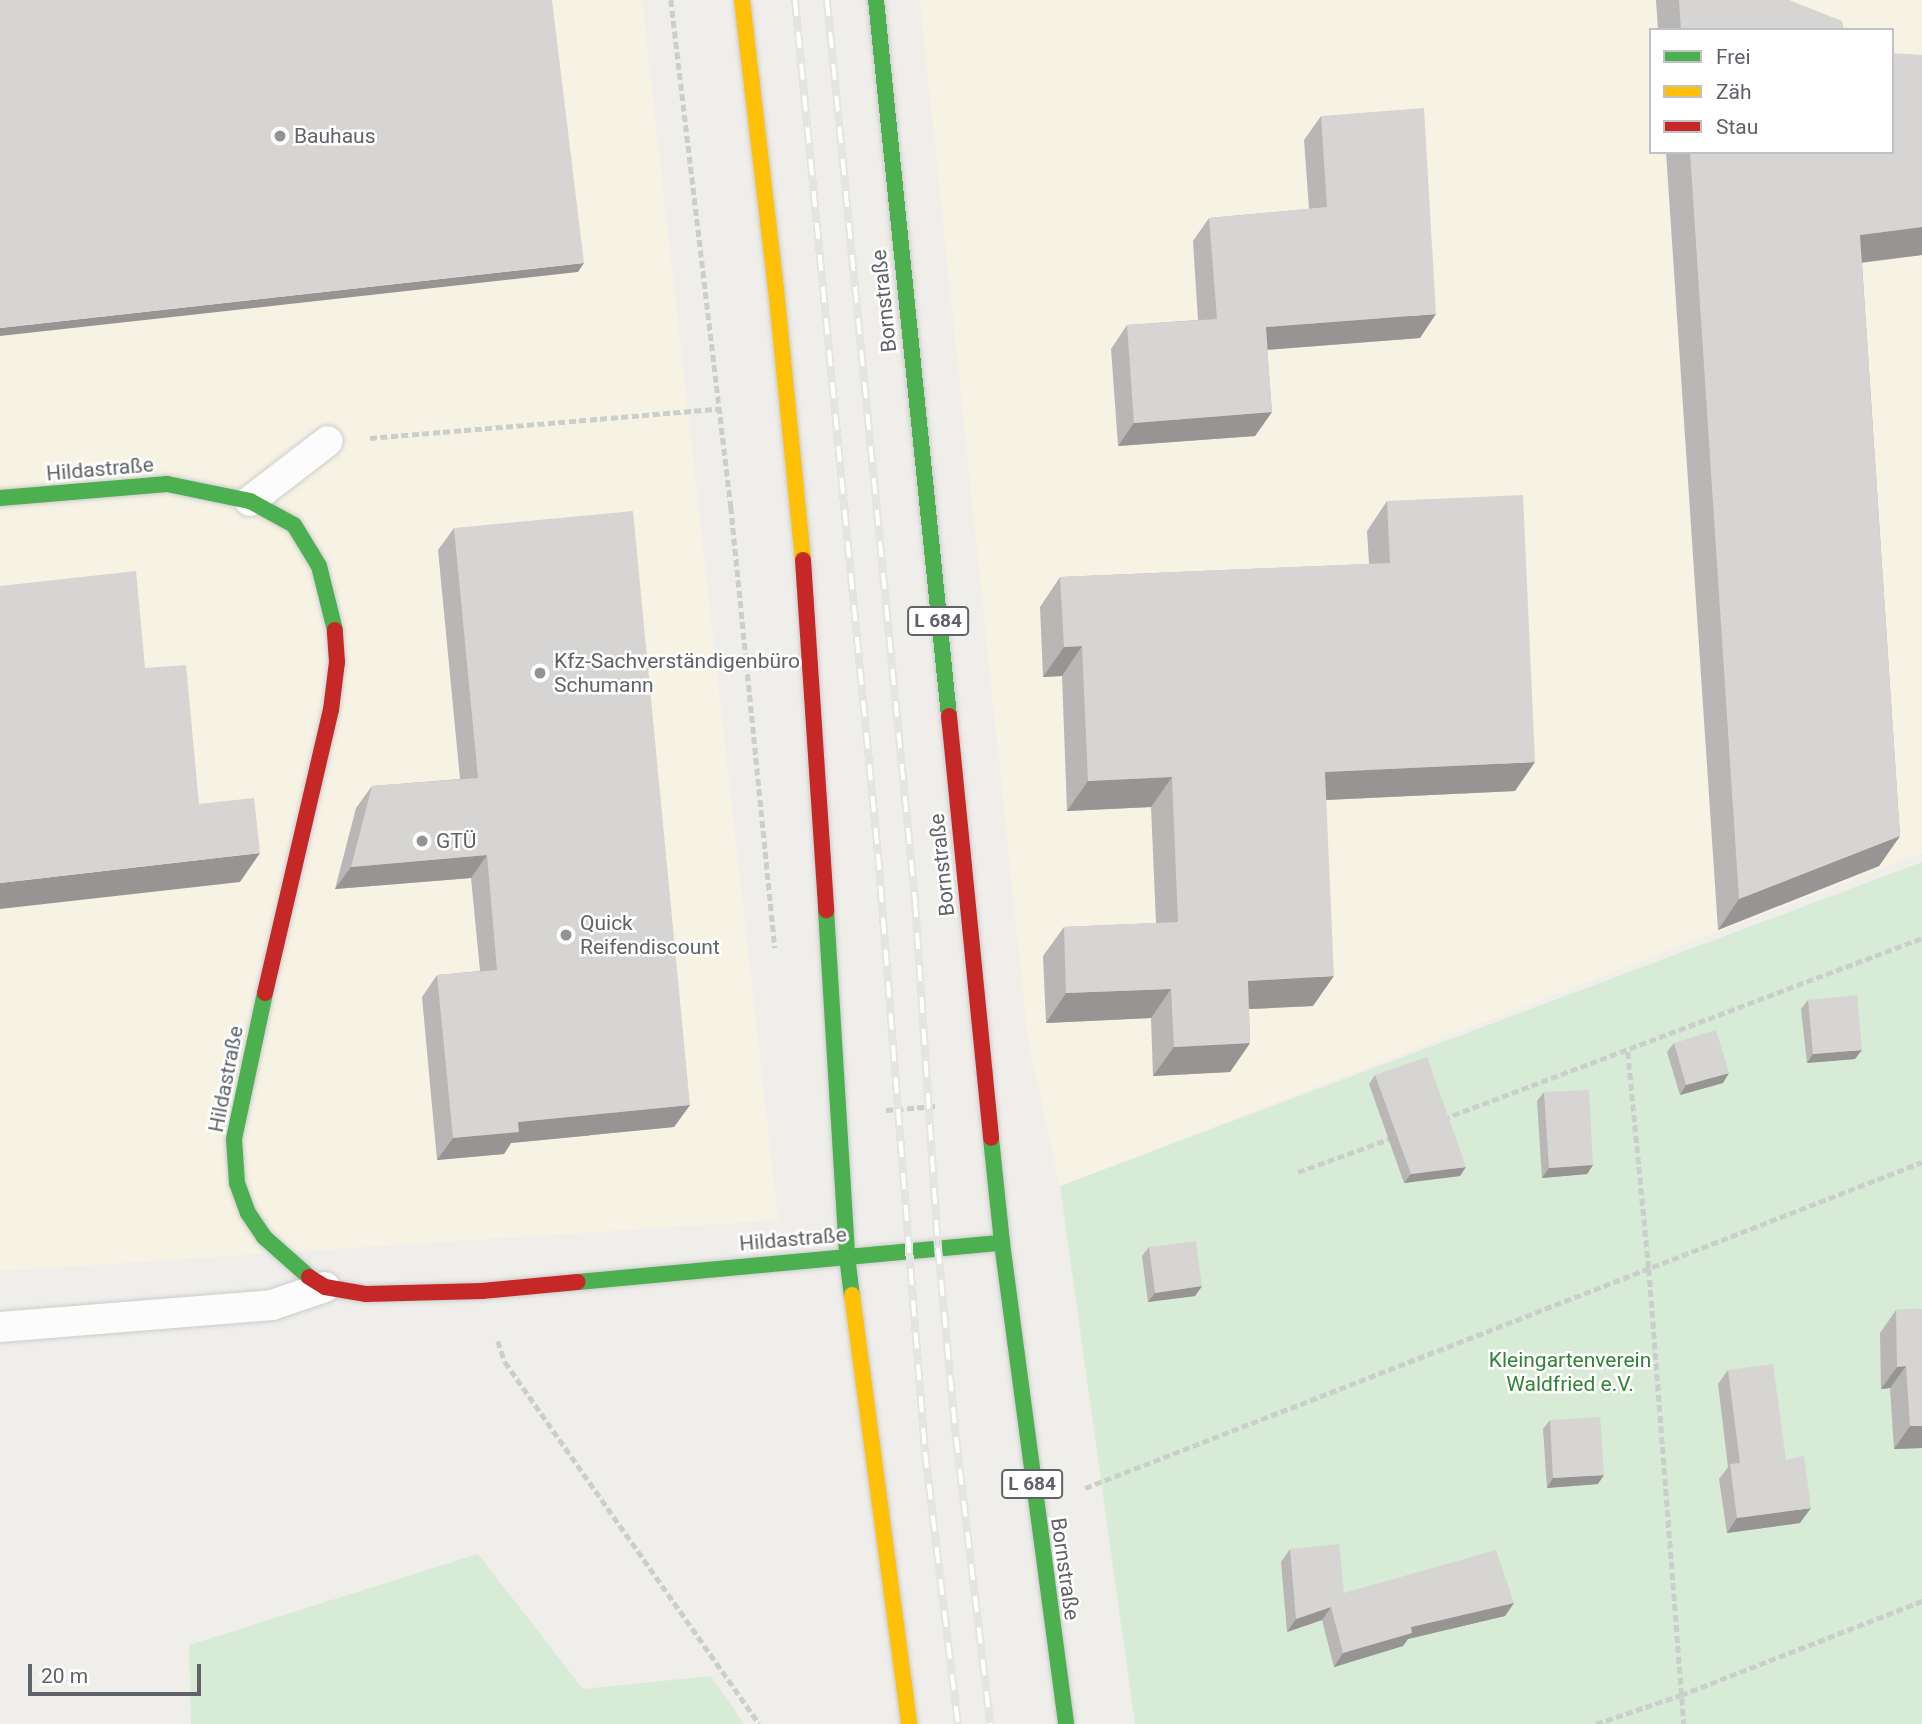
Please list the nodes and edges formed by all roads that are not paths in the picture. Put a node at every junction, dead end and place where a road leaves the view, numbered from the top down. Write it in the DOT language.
graph roads {
  1 [pos="742,0"];
  2 [pos="876,0"];
  3 [pos="328,441"];
  4 [pos="0,498"];
  5 [pos="250,501"];
  6 [pos="1002,1243"];
  7 [pos="846,1256"];
  8 [pos="325,1287"];
  9 [pos="0,1327"];
  10 [pos="909,1724"];
  11 [pos="1066,1724"];
  1 -- 7 [label="main road"];
  2 -- 6 [label="main road, Bornstraße / L 684"];
  3 -- 5 [label="lane"];
  4 -- 5 [label="main road, Hildastraße"];
  5 -- 8 [label="main road, Hildastraße"];
  6 -- 7 [label="main road, Hildastraße"];
  6 -- 11 [label="main road, Bornstraße / L 684"];
  7 -- 8 [label="main road, Hildastraße"];
  7 -- 10 [label="main road"];
  8 -- 9 [label="lane"];
}
